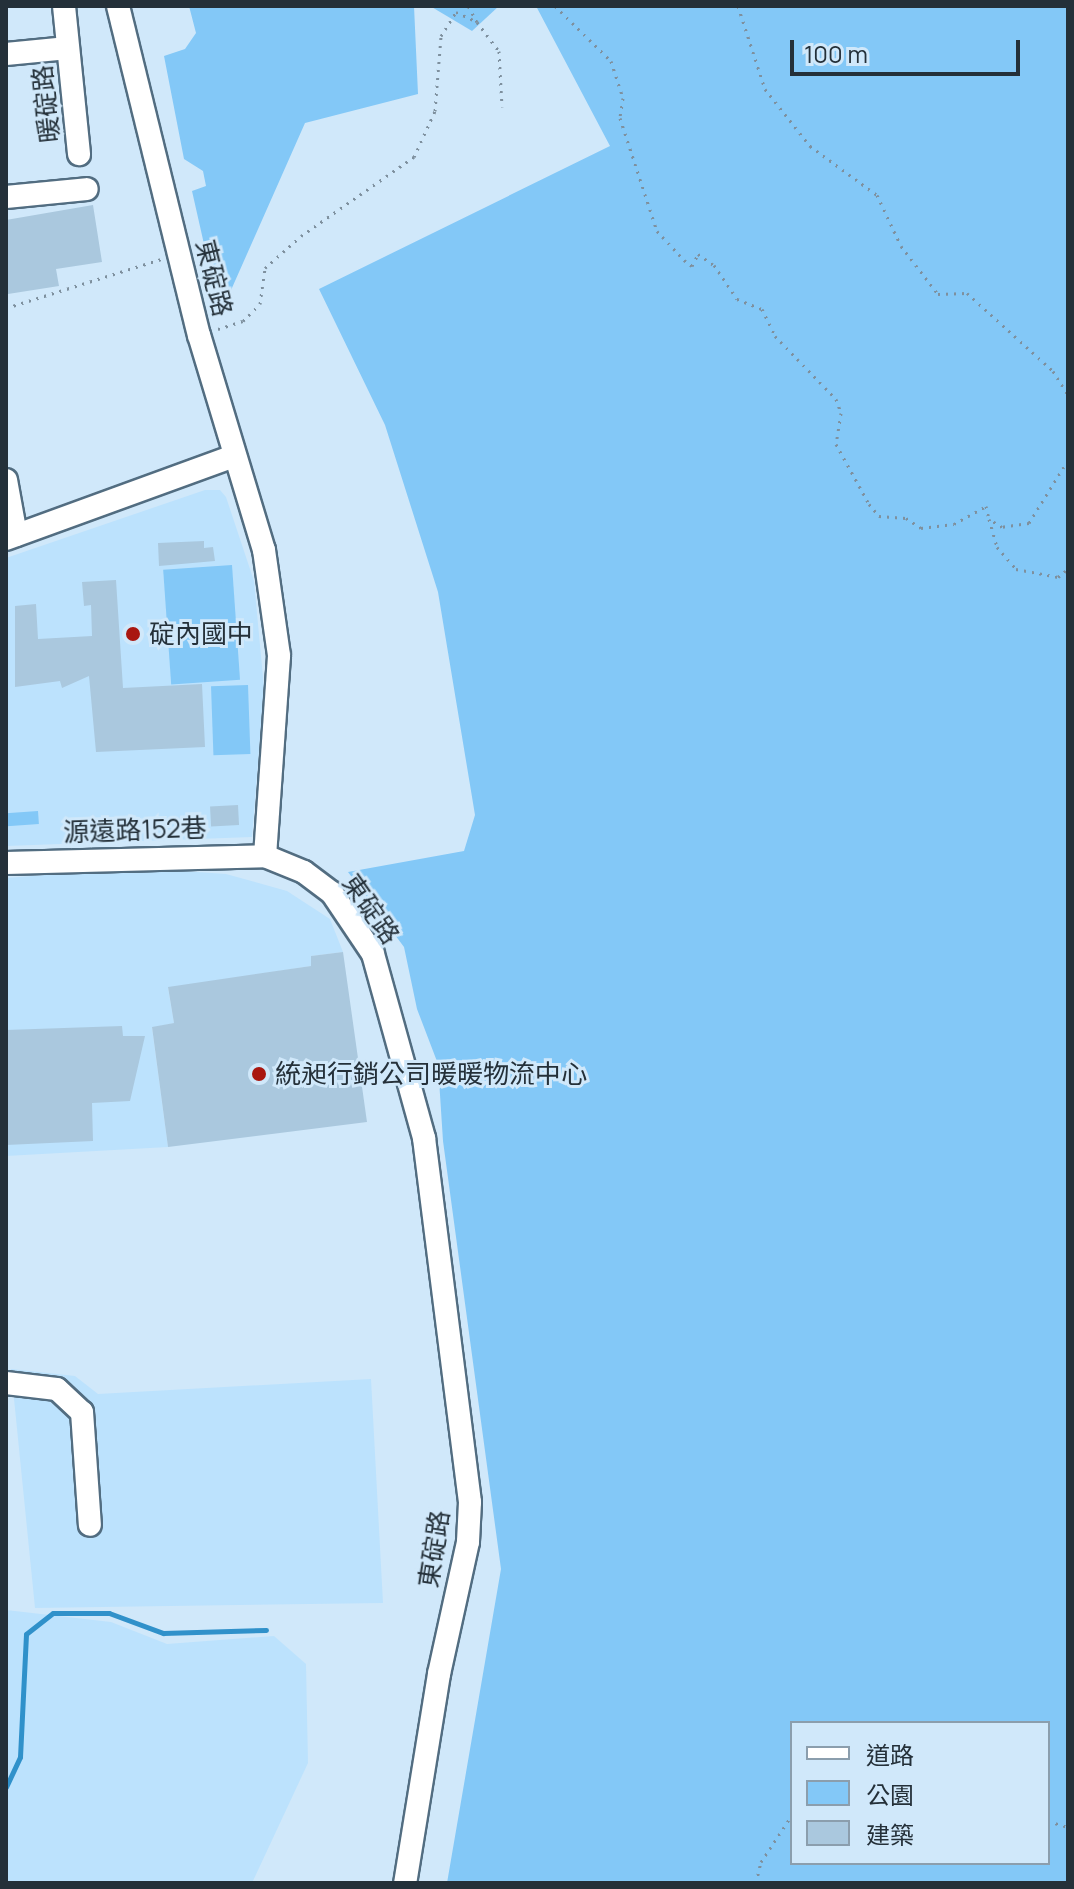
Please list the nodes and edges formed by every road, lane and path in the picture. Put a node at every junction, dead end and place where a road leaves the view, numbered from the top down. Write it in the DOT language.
graph roads {
  1 [pos="64,6"];
  2 [pos="118,6"];
  3 [pos="468,6"];
  4 [pos="555,6"];
  5 [pos="738,6"];
  6 [pos="477,22"];
  7 [pos="68,48"];
  8 [pos="6,54"];
  9 [pos="502,107"];
  10 [pos="79,154"];
  11 [pos="87,189"];
  12 [pos="6,197"];
  13 [pos="179,253"];
  14 [pos="6,308"];
  15 [pos="199,335"];
  16 [pos="1068,395"];
  17 [pos="234,456"];
  18 [pos="1068,460"];
  19 [pos="6,480"];
  20 [pos="989,519"];
  21 [pos="11,537"];
  22 [pos="1068,569"];
  23 [pos="265,856"];
  24 [pos="6,863"];
  25 [pos="6,1383"];
  26 [pos="90,1525"];
  27 [pos="790,1818"];
  28 [pos="405,1883"];
  29 [pos="756,1883"];
  1 -- 7 [label="street, 暖碇路"];
  2 -- 13 [label="street, 東碇路"];
  3 -- 6 [label="path"];
  4 -- 20 [label="path"];
  5 -- 16 [label="path"];
  6 -- 9 [label="path"];
  6 -- 15 [label="path"];
  7 -- 8 [label="street, 暖碇路"];
  7 -- 10 [label="street, 暖碇路"];
  11 -- 12 [label="street"];
  13 -- 14 [label="path"];
  13 -- 15 [label="street, 東碇路"];
  15 -- 17 [label="street, 東碇路"];
  17 -- 21 [label="street"];
  17 -- 23 [label="street, 東碇路"];
  18 -- 20 [label="path"];
  19 -- 21 [label="street"];
  20 -- 22 [label="path"];
  23 -- 24 [label="street, 源遠路152巷"];
  23 -- 28 [label="street, 東碇路"];
  25 -- 26 [label="street"];
  27 -- 29 [label="path"];
}
